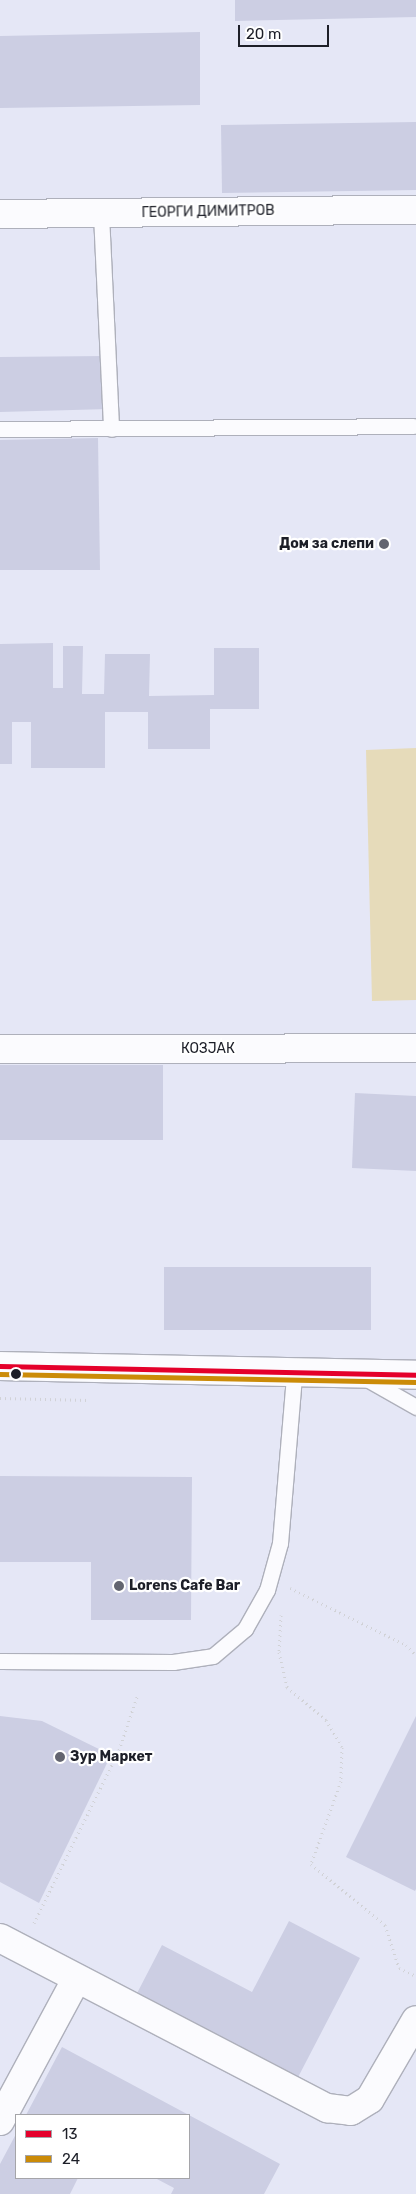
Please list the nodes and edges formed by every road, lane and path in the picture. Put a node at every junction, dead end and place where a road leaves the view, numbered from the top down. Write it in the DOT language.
graph roads {
  1 [pos="416,210"];
  2 [pos="0,214"];
  3 [pos="101,214"];
  4 [pos="413,426"];
  5 [pos="0,428"];
  6 [pos="111,429"];
  7 [pos="416,1048"];
  8 [pos="0,1049"];
  9 [pos="0,1366"];
  10 [pos="294,1375"];
  11 [pos="416,1375"];
  12 [pos="361,1376"];
  13 [pos="416,1408"];
  14 [pos="289,1578"];
  15 [pos="287,1587"];
  16 [pos="285,1596"];
  17 [pos="283,1604"];
  18 [pos="416,1655"];
  19 [pos="0,1661"];
  20 [pos="138,1694"];
  21 [pos="10,1944"];
  22 [pos="416,1976"];
  23 [pos="76,1980"];
  24 [pos="416,2020"];
  25 [pos="0,2121"];
  1 -- 3 [label="street, ГЕОРГИ ДИМИТРОВ"];
  2 -- 3 [label="street, ГЕОРГИ ДИМИТРОВ"];
  3 -- 6 [label="lane"];
  4 -- 6 [label="lane"];
  5 -- 6 [label="lane"];
  7 -- 8 [label="street, КОЗЈАК"];
  9 -- 10 [label="street"];
  10 -- 12 [label="street"];
  10 -- 19 [label="lane"];
  11 -- 12 [label="street"];
  12 -- 13 [label="lane"];
  14 -- 15 [label="path"];
  15 -- 16 [label="path"];
  15 -- 18 [label="path"];
  17 -- 22 [label="path"];
  20 -- 21 [label="path"];
  21 -- 23 [label="street"];
  23 -- 24 [label="street"];
  23 -- 25 [label="street"];
}
